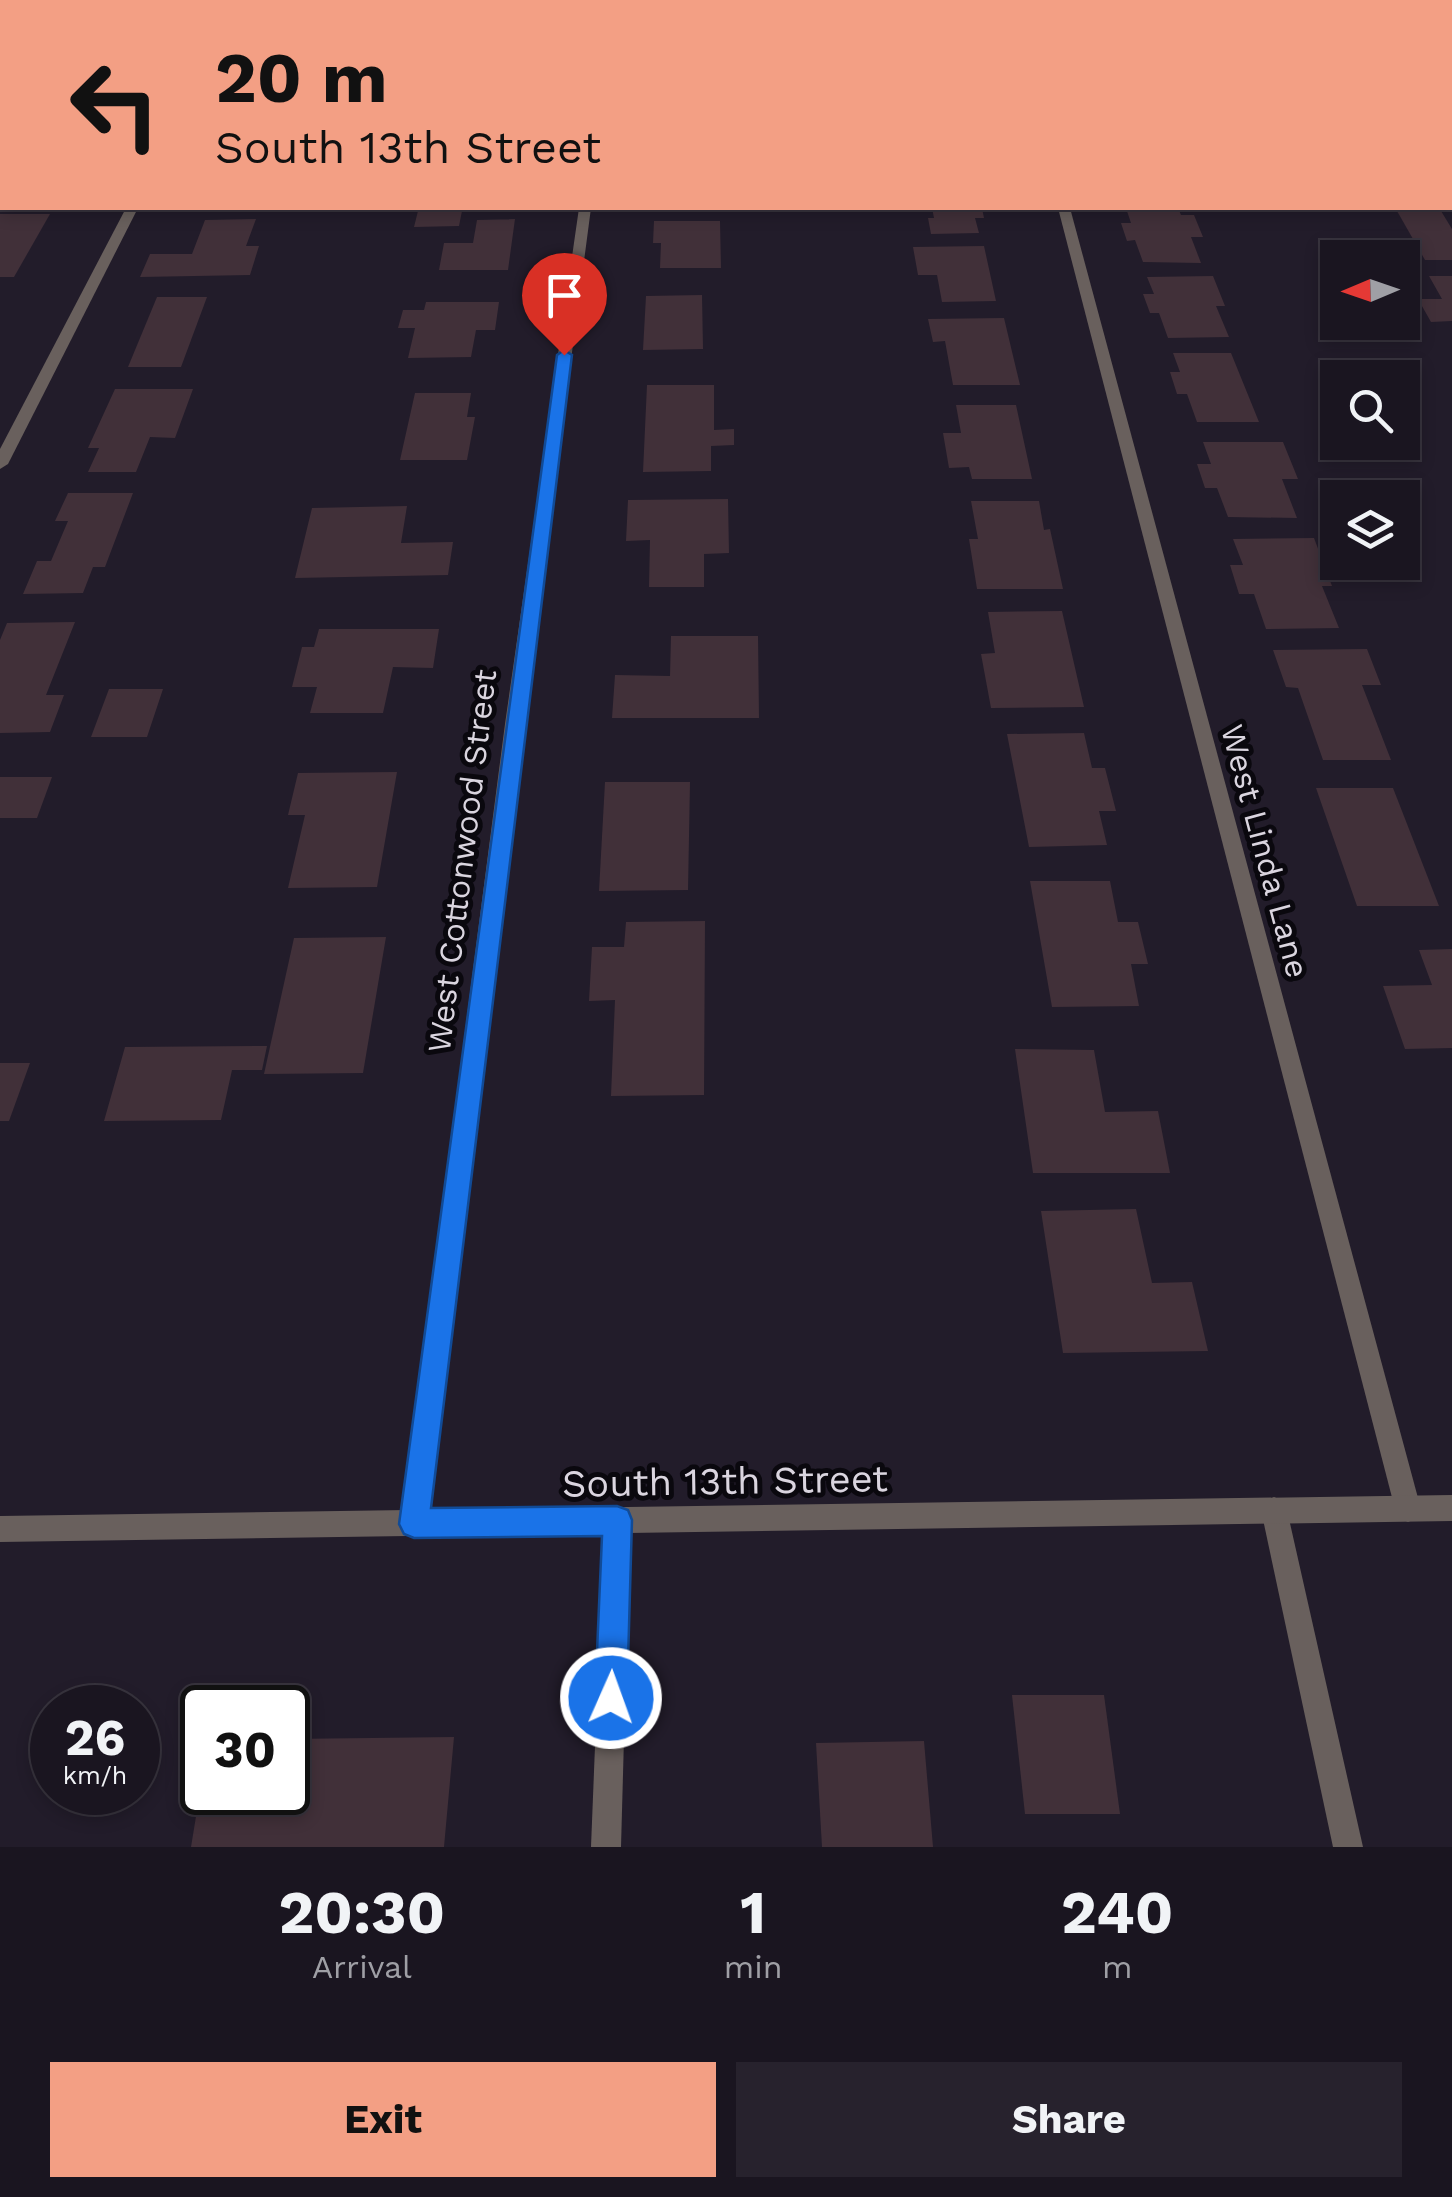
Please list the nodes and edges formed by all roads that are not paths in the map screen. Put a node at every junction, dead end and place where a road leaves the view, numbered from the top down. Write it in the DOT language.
graph roads {
  1 [pos="131,210"];
  2 [pos="584,210"];
  3 [pos="1065,210"];
  4 [pos="0,464"];
  5 [pos="1452,1508"];
  6 [pos="1408,1509"];
  7 [pos="1274,1510"];
  8 [pos="617,1520"];
  9 [pos="414,1524"];
  10 [pos="0,1529"];
  11 [pos="606,1847"];
  12 [pos="1348,1847"];
  1 -- 4 [label="street"];
  2 -- 9 [label="street, West Cottonwood Street"];
  3 -- 6 [label="street, West Linda Lane"];
  5 -- 6 [label="street, South 13th Street"];
  6 -- 7 [label="street, South 13th Street"];
  7 -- 8 [label="street, South 13th Street"];
  7 -- 12 [label="street"];
  8 -- 9 [label="street, South 13th Street"];
  8 -- 11 [label="street"];
  9 -- 10 [label="street, South 13th Street"];
}
